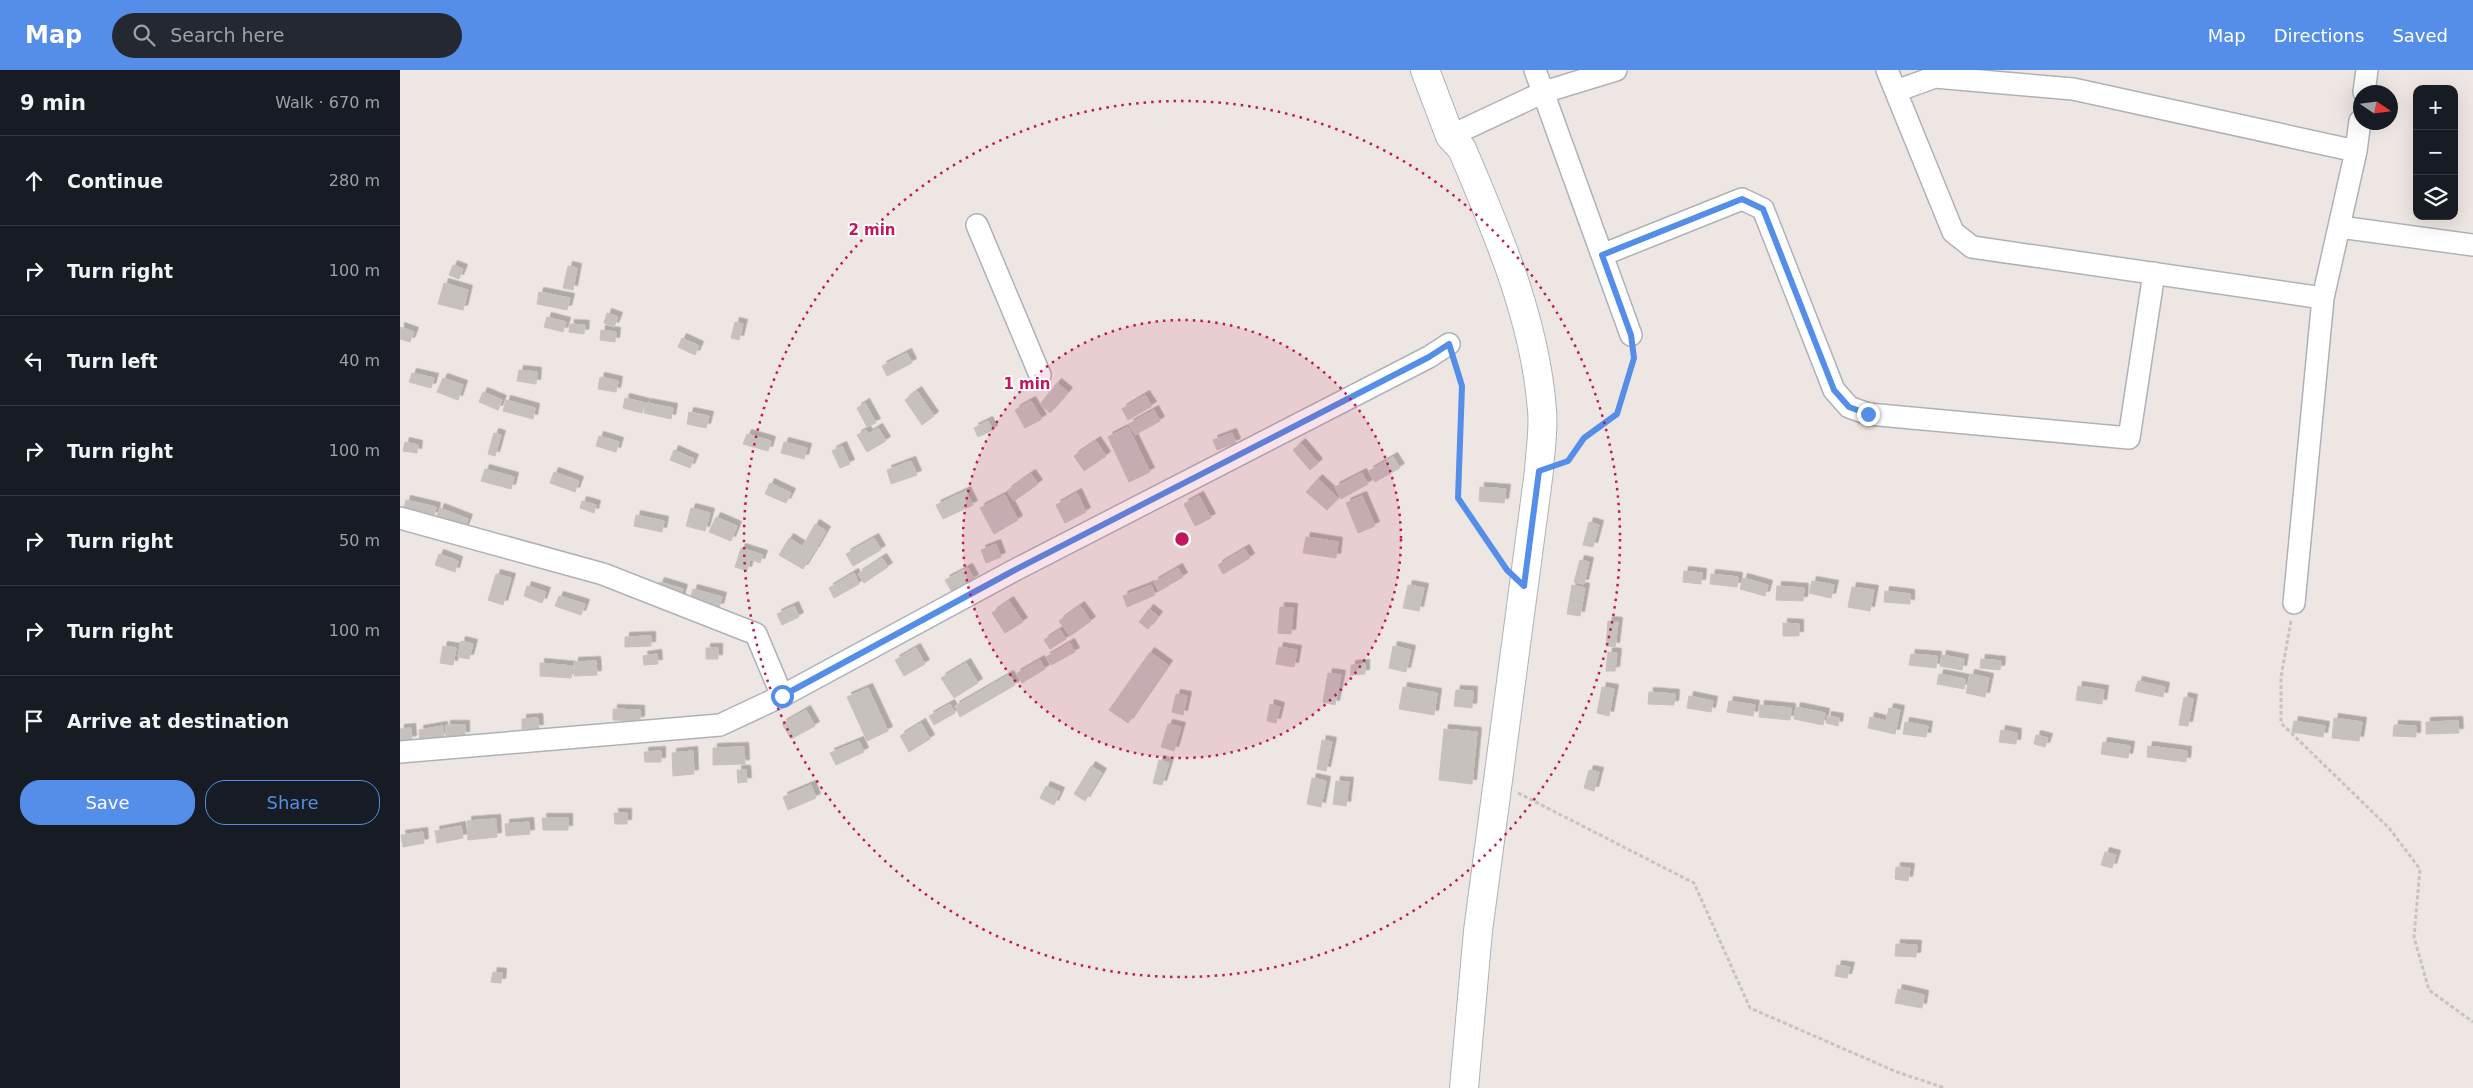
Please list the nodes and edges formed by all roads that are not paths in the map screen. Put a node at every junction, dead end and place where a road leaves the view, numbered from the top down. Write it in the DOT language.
graph roads {
  1 [pos="1425,70"];
  2 [pos="1535,70"];
  3 [pos="1616,70"];
  4 [pos="1887,70"];
  5 [pos="2367,70"];
  6 [pos="2074,80"];
  7 [pos="2365,85"];
  8 [pos="1896,91"];
  9 [pos="1544,92"];
  10 [pos="2359,130"];
  11 [pos="1450,136"];
  12 [pos="2356,152"];
  13 [pos="978,226"];
  14 [pos="2340,227"];
  15 [pos="2473,244"];
  16 [pos="1602,255"];
  17 [pos="2154,273"];
  18 [pos="2324,298"];
  19 [pos="1631,335"];
  20 [pos="1449,344"];
  21 [pos="1040,375"];
  22 [pos="400,518"];
  23 [pos="2294,603"];
  24 [pos="782,696"];
  25 [pos="400,752"];
  26 [pos="1464,1088"];
  1 -- 11 [label="street"];
  2 -- 9 [label="street"];
  3 -- 9 [label="street"];
  4 -- 8 [label="street"];
  5 -- 7 [label="street"];
  6 -- 8 [label="street"];
  6 -- 12 [label="street"];
  8 -- 17 [label="street"];
  9 -- 11 [label="street"];
  9 -- 16 [label="street"];
  10 -- 12 [label="street"];
  11 -- 26 [label="street"];
  12 -- 14 [label="street"];
  13 -- 21 [label="street"];
  14 -- 15 [label="street"];
  14 -- 18 [label="street"];
  16 -- 17 [label="street"];
  16 -- 19 [label="street"];
  17 -- 18 [label="street"];
  18 -- 23 [label="street"];
  20 -- 24 [label="street"];
  22 -- 24 [label="street"];
  24 -- 25 [label="street"];
}
